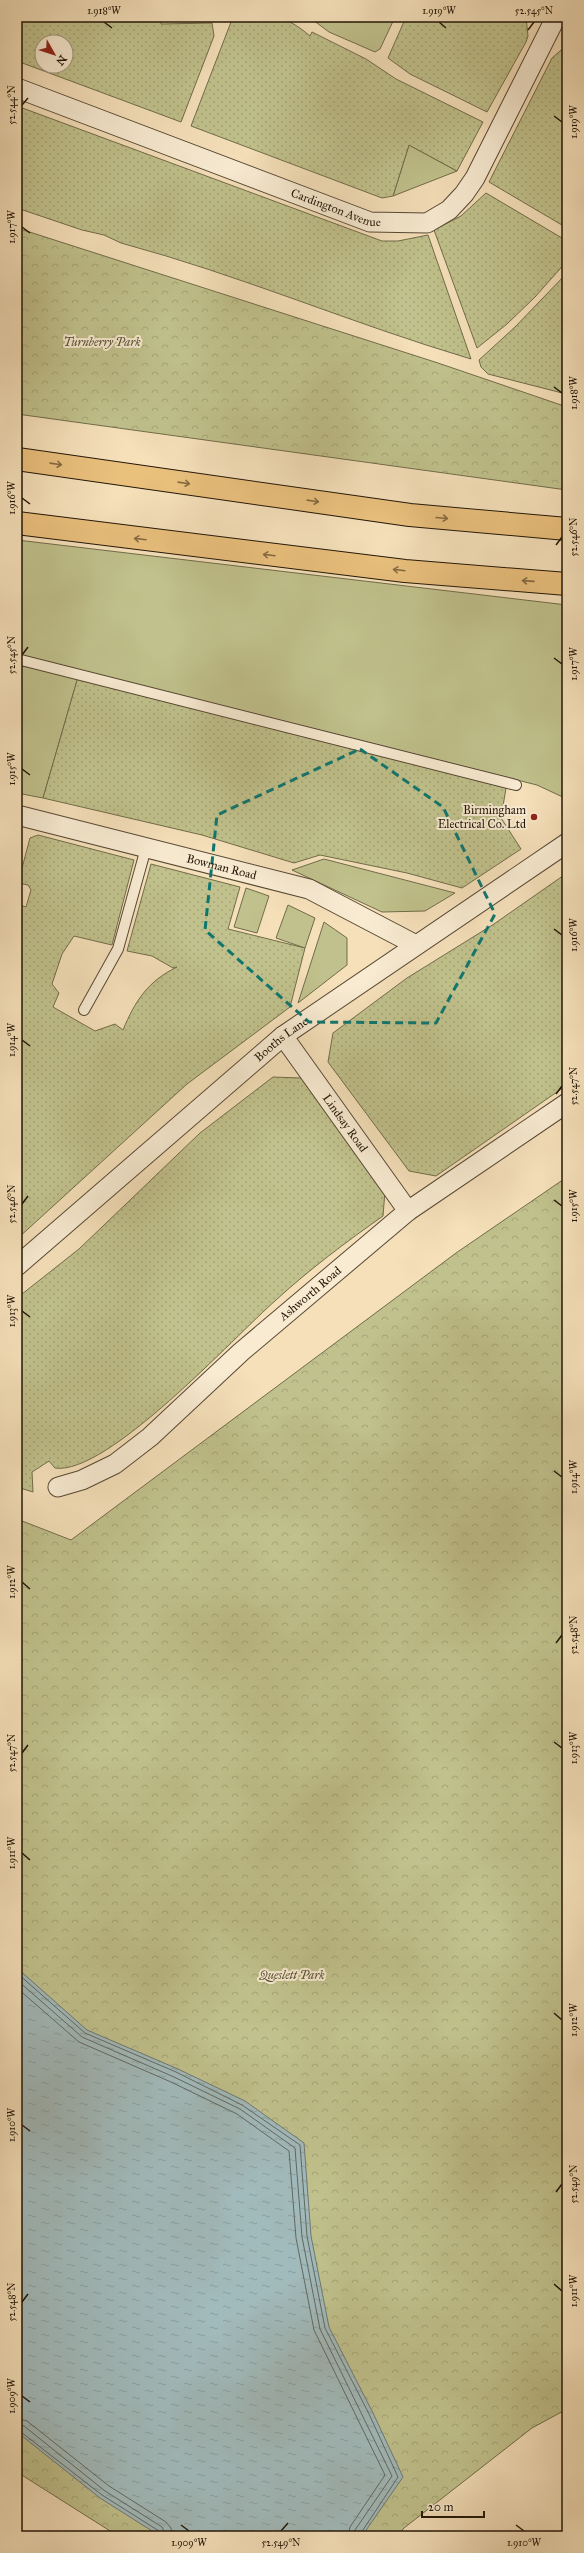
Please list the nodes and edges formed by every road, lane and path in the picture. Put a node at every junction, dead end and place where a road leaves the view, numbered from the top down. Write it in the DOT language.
graph roads {
  1 [pos="556,17"];
  2 [pos="17,88"];
  3 [pos="17,459"];
  4 [pos="17,524"];
  5 [pos="567,528"];
  6 [pos="567,584"];
  7 [pos="17,659"];
  8 [pos="516,785"];
  9 [pos="17,815"];
  10 [pos="567,843"];
  11 [pos="146,848"];
  12 [pos="416,944"];
  13 [pos="84,1010"];
  14 [pos="283,1036"];
  15 [pos="567,1103"];
  16 [pos="408,1211"];
  17 [pos="17,1266"];
  18 [pos="58,1486"];
  1 -- 2 [label="street, Cardington Avenue"];
  3 -- 5 [label="highway, one-way"];
  6 -- 4 [label="highway, one-way"];
  7 -- 8 [label="lane"];
  9 -- 11 [label="street, Bowman Road"];
  10 -- 12 [label="street, Booths Lane"];
  11 -- 12 [label="street, Bowman Road"];
  11 -- 13 [label="lane"];
  12 -- 14 [label="street, Booths Lane"];
  14 -- 16 [label="street, Lindsay Road"];
  14 -- 17 [label="street, Booths Lane"];
  15 -- 16 [label="street, Ashworth Road"];
  16 -- 18 [label="street, Ashworth Road"];
}
